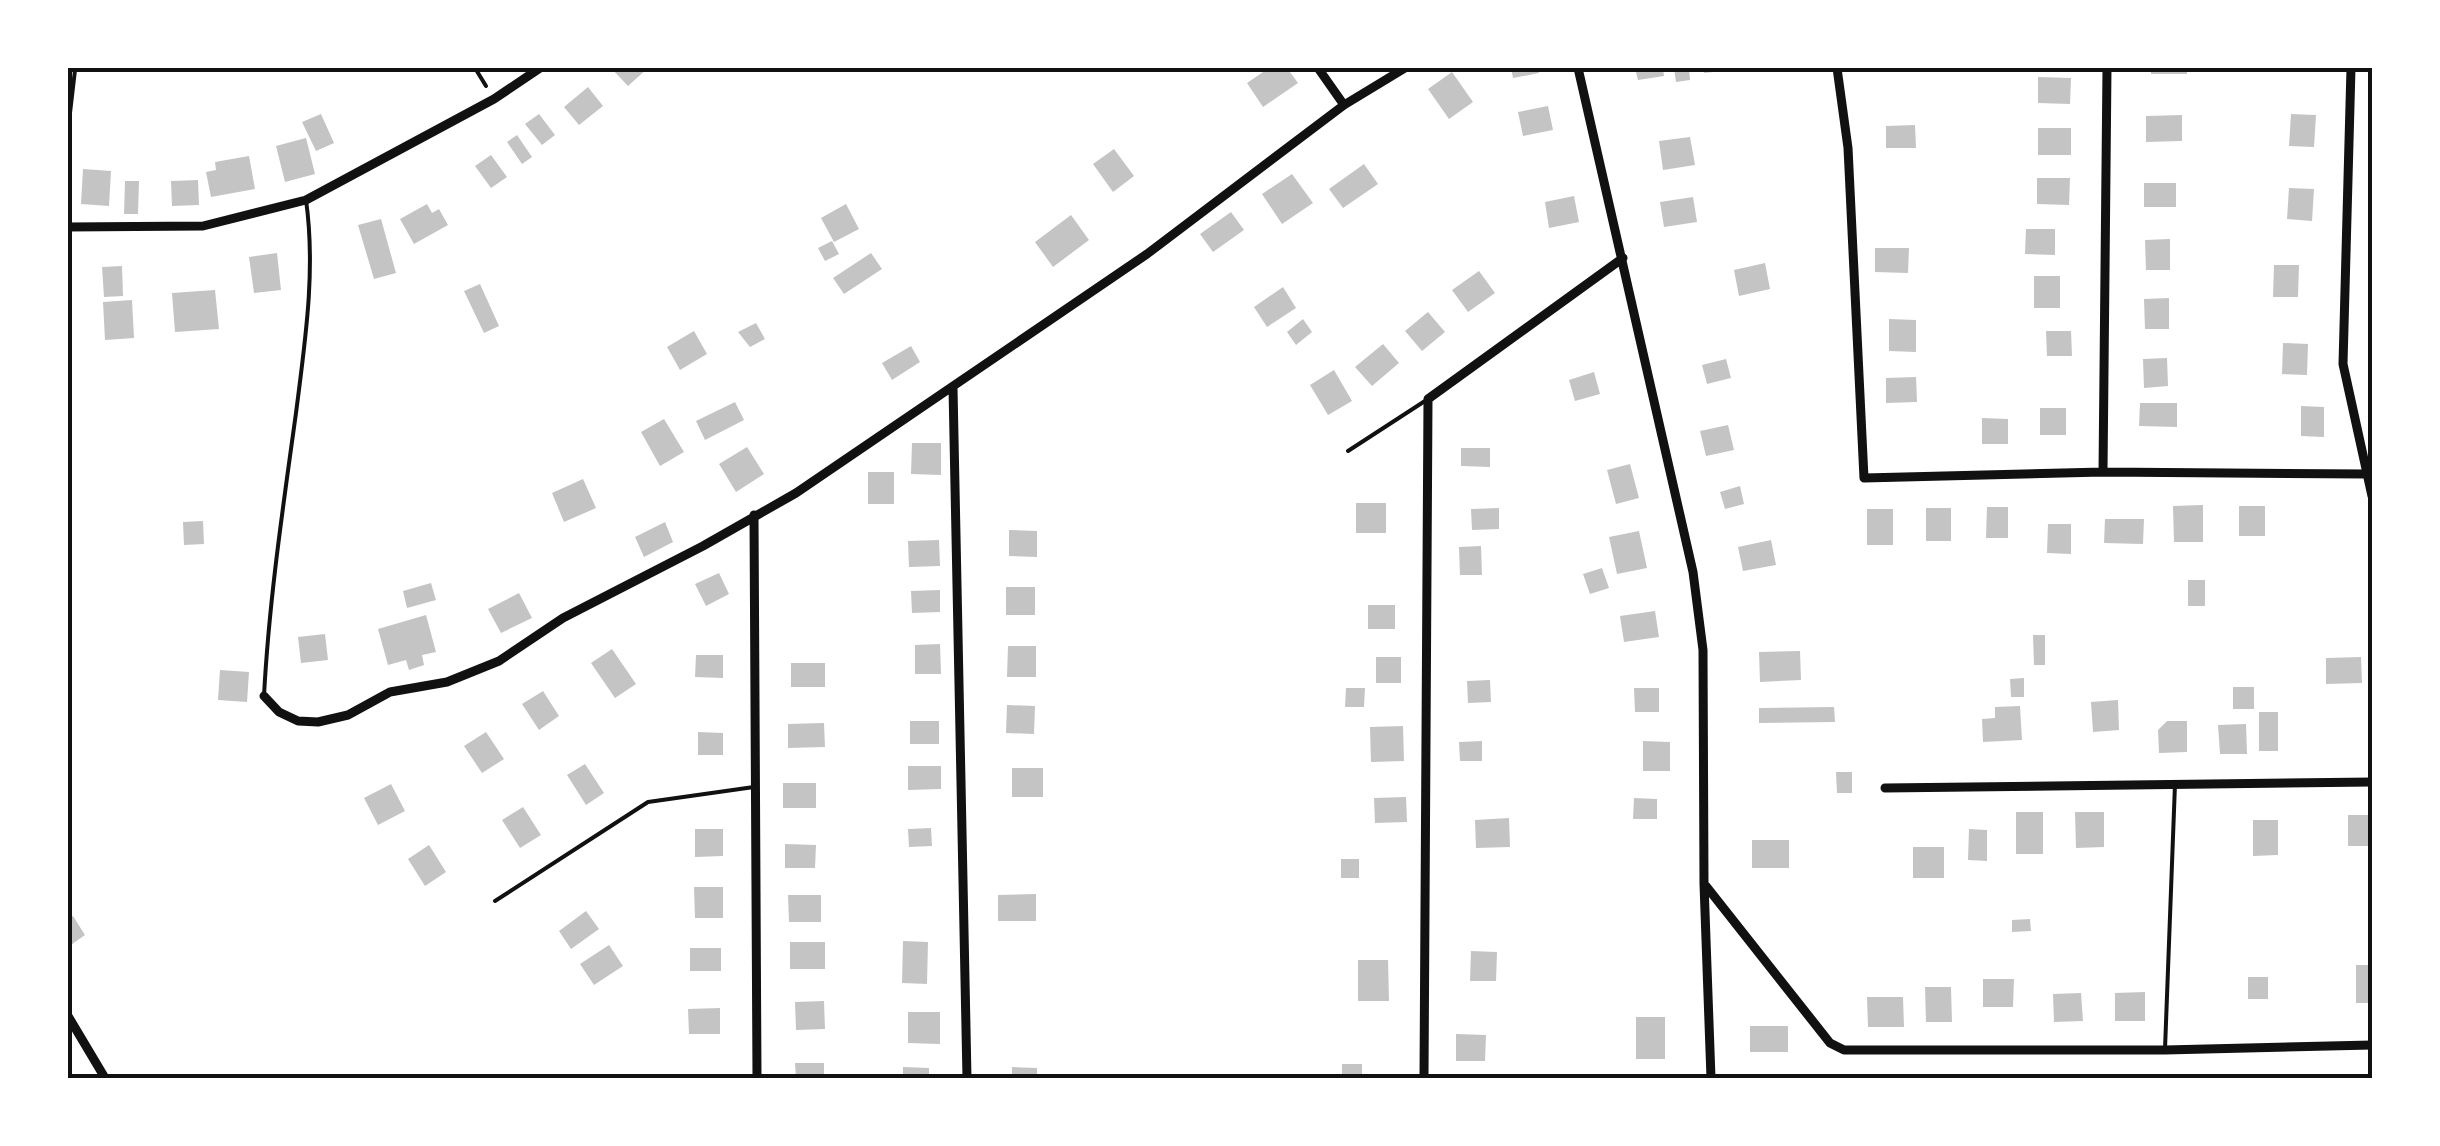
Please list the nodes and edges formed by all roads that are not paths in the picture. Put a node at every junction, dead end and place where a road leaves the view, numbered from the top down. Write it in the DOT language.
graph roads {
  1 [pos="540,68"];
  2 [pos="1318,68"];
  3 [pos="1405,68"];
  4 [pos="1578,68"];
  5 [pos="1838,68"];
  6 [pos="2107,68"];
  7 [pos="2351,68"];
  8 [pos="75,70"];
  9 [pos="1344,105"];
  10 [pos="68,130"];
  11 [pos="306,200"];
  12 [pos="68,227"];
  13 [pos="1624,258"];
  14 [pos="953,388"];
  15 [pos="1428,399"];
  16 [pos="1348,451"];
  17 [pos="2102,472"];
  18 [pos="2367,474"];
  19 [pos="2372,496"];
  20 [pos="754,515"];
  21 [pos="264,696"];
  22 [pos="2372,782"];
  23 [pos="2174,784"];
  24 [pos="754,787"];
  25 [pos="1884,788"];
  26 [pos="1704,884"];
  27 [pos="495,900"];
  28 [pos="68,1016"];
  29 [pos="2372,1044"];
  30 [pos="2165,1050"];
  31 [pos="105,1078"];
  32 [pos="756,1078"];
  33 [pos="966,1078"];
  34 [pos="1424,1078"];
  35 [pos="1711,1078"];
  1 -- 11 [label="street"];
  2 -- 9 [label="street"];
  3 -- 9 [label="street"];
  4 -- 13 [label="street"];
  5 -- 17 [label="street"];
  6 -- 17 [label="street"];
  7 -- 18 [label="street"];
  8 -- 10 [label="lane"];
  9 -- 14 [label="street"];
  11 -- 12 [label="street"];
  11 -- 21 [label="lane"];
  13 -- 15 [label="street"];
  13 -- 26 [label="street"];
  14 -- 20 [label="street"];
  14 -- 33 [label="street"];
  15 -- 16 [label="lane"];
  15 -- 34 [label="street"];
  17 -- 18 [label="street"];
  18 -- 19 [label="street"];
  20 -- 21 [label="street"];
  20 -- 24 [label="street"];
  22 -- 23 [label="street"];
  23 -- 25 [label="street"];
  23 -- 30 [label="lane"];
  24 -- 27 [label="lane"];
  24 -- 32 [label="street"];
  26 -- 30 [label="street"];
  26 -- 35 [label="street"];
  28 -- 31 [label="street"];
  29 -- 30 [label="street"];
}
